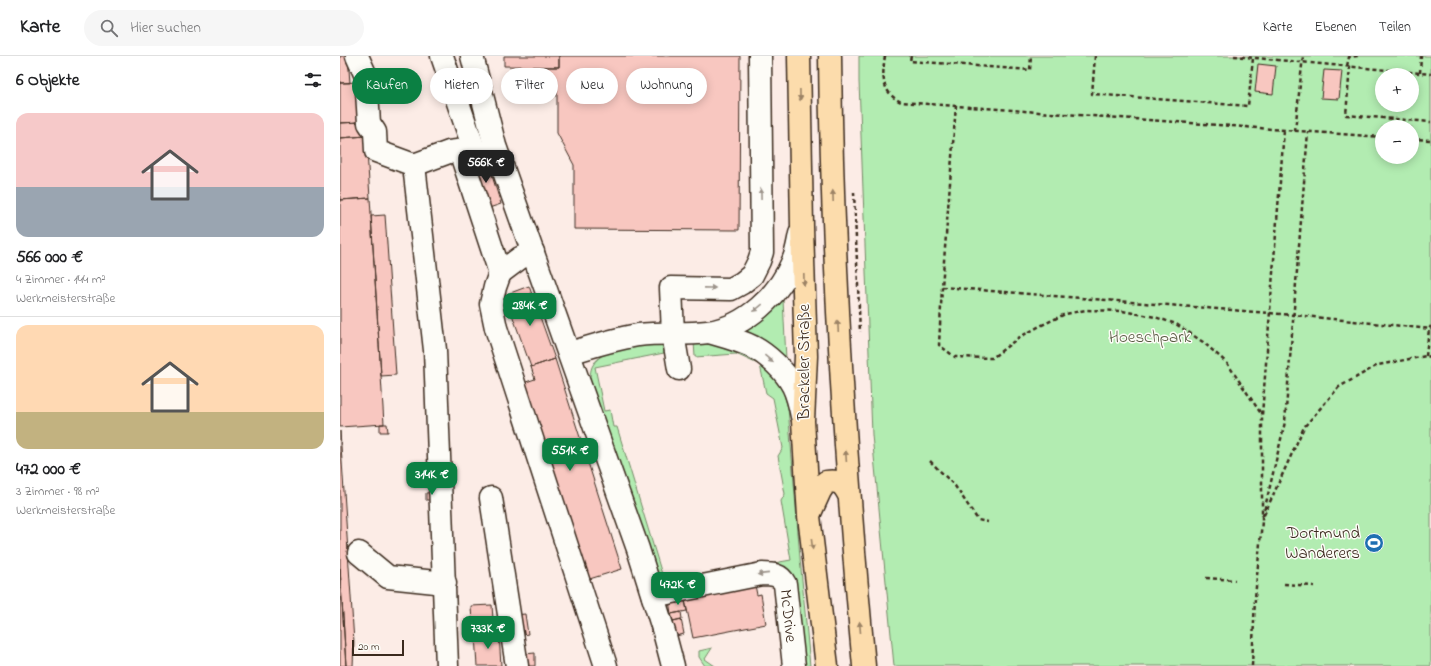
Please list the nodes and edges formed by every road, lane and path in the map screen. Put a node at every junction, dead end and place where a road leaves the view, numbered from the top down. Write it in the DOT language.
graph roads {
  1 [pos="357,56"];
  2 [pos="442,56"];
  3 [pos="472,56"];
  4 [pos="760,56"];
  5 [pos="800,56"];
  6 [pos="830,56"];
  7 [pos="885,56"];
  8 [pos="911,56"];
  9 [pos="1031,56"];
  10 [pos="1095,56"];
  11 [pos="1234,56"];
  12 [pos="1303,56"];
  13 [pos="1358,56"];
  14 [pos="1421,56"];
  15 [pos="1253,58"];
  16 [pos="1302,62"];
  17 [pos="1348,66"];
  18 [pos="1420,73"];
  19 [pos="1431,74"];
  20 [pos="956,105"];
  21 [pos="1431,122"];
  22 [pos="1284,130"];
  23 [pos="1295,131"];
  24 [pos="1308,132"];
  25 [pos="1375,137"];
  26 [pos="1419,139"];
  27 [pos="1431,140"];
  28 [pos="495,146"];
  29 [pos="467,150"];
  30 [pos="414,165"];
  31 [pos="854,192"];
  32 [pos="802,227"];
  33 [pos="533,252"];
  34 [pos="500,274"];
  35 [pos="942,287"];
  36 [pos="1271,314"];
  37 [pos="1294,315"];
  38 [pos="1431,326"];
  39 [pos="1430,329"];
  40 [pos="708,332"];
  41 [pos="673,334"];
  42 [pos="861,336"];
  43 [pos="570,353"];
  44 [pos="1426,356"];
  45 [pos="1431,357"];
  46 [pos="679,369"];
  47 [pos="1262,415"];
  48 [pos="803,421"];
  49 [pos="930,461"];
  50 [pos="849,495"];
  51 [pos="491,498"];
  52 [pos="809,516"];
  53 [pos="1262,521"];
  54 [pos="988,522"];
  55 [pos="359,553"];
  56 [pos="1206,578"];
  57 [pos="1235,580"];
  58 [pos="445,583"];
  59 [pos="1284,584"];
  60 [pos="1314,586"];
  61 [pos="653,596"];
  62 [pos="447,666"];
  63 [pos="517,666"];
  64 [pos="606,666"];
  65 [pos="673,666"];
  66 [pos="794,666"];
  67 [pos="827,666"];
  68 [pos="864,666"];
  69 [pos="1252,666"];
  1 -- 30 [label="street"];
  2 -- 29 [label="street"];
  3 -- 28 [label="street"];
  41 -- 4 [label="street, one-way"];
  5 -- 32 [label="highway, Brackeler Straße, one-way"];
  50 -- 6 [label="highway, Brackeler Straße, one-way"];
  7 -- 20 [label="path"];
  8 -- 9 [label="path"];
  10 -- 15 [label="path"];
  11 -- 15 [label="path"];
  12 -- 16 [label="path"];
  13 -- 17 [label="path"];
  14 -- 18 [label="path"];
  15 -- 16 [label="path"];
  16 -- 17 [label="path"];
  16 -- 23 [label="path"];
  17 -- 18 [label="path"];
  17 -- 21 [label="path"];
  18 -- 19 [label="path"];
  20 -- 22 [label="path"];
  20 -- 35 [label="path"];
  22 -- 23 [label="path"];
  22 -- 36 [label="path"];
  23 -- 24 [label="path"];
  24 -- 25 [label="path"];
  24 -- 37 [label="path"];
  26 -- 27 [label="path"];
  28 -- 29 [label="street"];
  28 -- 33 [label="street"];
  29 -- 30 [label="street"];
  29 -- 34 [label="street"];
  30 -- 58 [label="street"];
  31 -- 42 [label="path"];
  32 -- 40 [label="street, one-way"];
  32 -- 48 [label="highway, Brackeler Straße, one-way"];
  33 -- 34 [label="street"];
  33 -- 43 [label="street"];
  34 -- 64 [label="street"];
  35 -- 36 [label="path"];
  35 -- 47 [label="path"];
  36 -- 37 [label="path"];
  36 -- 47 [label="path"];
  37 -- 39 [label="path"];
  37 -- 53 [label="path"];
  38 -- 39 [label="path"];
  39 -- 44 [label="path"];
  40 -- 41 [label="street"];
  40 -- 48 [label="street, one-way"];
  41 -- 43 [label="street"];
  41 -- 46 [label="street"];
  43 -- 61 [label="street"];
  44 -- 45 [label="path"];
  44 -- 53 [label="path"];
  47 -- 53 [label="path"];
  48 -- 52 [label="highway, Brackeler Straße"];
  49 -- 54 [label="path"];
  50 -- 52 [label="highway"];
  68 -- 50 [label="highway, Brackeler Straße, one-way"];
  51 -- 63 [label="street"];
  52 -- 67 [label="highway, Brackeler Straße, one-way"];
  53 -- 69 [label="path"];
  55 -- 58 [label="street"];
  56 -- 57 [label="path"];
  58 -- 62 [label="street"];
  59 -- 60 [label="path"];
  61 -- 65 [label="street"];
  66 -- 61 [label="street, McDrive, one-way"];
}
